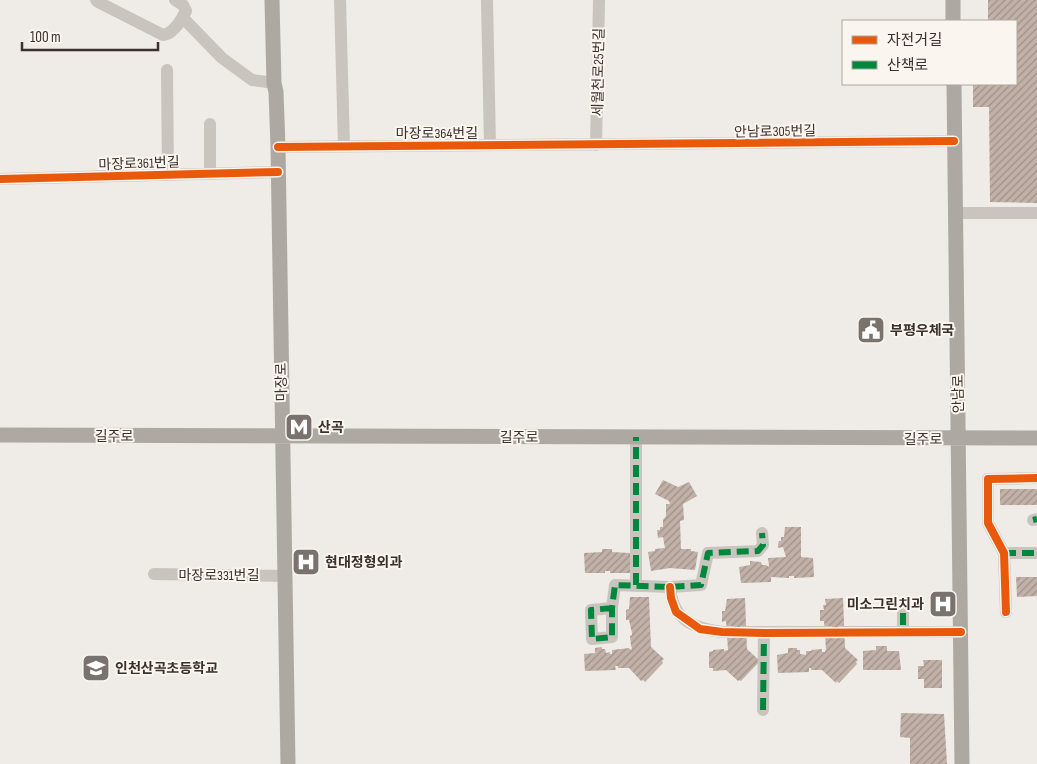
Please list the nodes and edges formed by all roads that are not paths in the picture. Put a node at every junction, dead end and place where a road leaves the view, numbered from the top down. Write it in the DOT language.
graph roads {
  1 [pos="96,0"];
  2 [pos="175,0"];
  3 [pos="272,0"];
  4 [pos="340,0"];
  5 [pos="488,0"];
  6 [pos="599,0"];
  7 [pos="953,0"];
  8 [pos="182,18"];
  9 [pos="953,20"];
  10 [pos="167,70"];
  11 [pos="274,83"];
  12 [pos="954,85"];
  13 [pos="210,124"];
  14 [pos="954,141"];
  15 [pos="596,144"];
  16 [pos="490,145"];
  17 [pos="344,146"];
  18 [pos="278,147"];
  19 [pos="278,172"];
  20 [pos="210,174"];
  21 [pos="168,175"];
  22 [pos="0,179"];
  23 [pos="955,213"];
  24 [pos="1037,214"];
  25 [pos="0,435"];
  26 [pos="282,436"];
  27 [pos="636,437"];
  28 [pos="1037,438"];
  29 [pos="958,439"];
  30 [pos="1037,478"];
  31 [pos="762,533"];
  32 [pos="1004,553"];
  33 [pos="1037,553"];
  34 [pos="154,574"];
  35 [pos="284,576"];
  36 [pos="636,585"];
  37 [pos="670,587"];
  38 [pos="612,608"];
  39 [pos="1006,612"];
  40 [pos="903,613"];
  41 [pos="722,632"];
  42 [pos="749,632"];
  43 [pos="820,632"];
  44 [pos="849,632"];
  45 [pos="903,632"];
  46 [pos="961,632"];
  47 [pos="764,633"];
  48 [pos="763,710"];
  49 [pos="288,764"];
  50 [pos="962,764"];
  1 -- 8 [label="street"];
  2 -- 8 [label="street"];
  3 -- 11 [label="main road, 마장로"];
  4 -- 17 [label="street"];
  5 -- 16 [label="street, 마장로364번길"];
  6 -- 15 [label="street, 세월천로25번길"];
  7 -- 9 [label="main road"];
  8 -- 11 [label="street"];
  10 -- 21 [label="street"];
  11 -- 18 [label="main road, 마장로"];
  12 -- 14 [label="main road, 안남로"];
  13 -- 20 [label="street"];
  14 -- 15 [label="street, 안남로305번길"];
  14 -- 23 [label="main road, 안남로"];
  15 -- 16 [label="street, 마장로364번길"];
  16 -- 17 [label="street, 마장로364번길"];
  17 -- 18 [label="street, 마장로364번길"];
  18 -- 19 [label="main road, 마장로"];
  19 -- 20 [label="street, 마장로361번길"];
  19 -- 26 [label="main road, 마장로"];
  20 -- 21 [label="street, 마장로361번길"];
  21 -- 22 [label="street, 마장로361번길"];
  23 -- 24 [label="street"];
  23 -- 29 [label="main road, 안남로"];
  25 -- 26 [label="main road, 길주로"];
  26 -- 27 [label="main road, 길주로"];
  26 -- 35 [label="main road, 마장로"];
  27 -- 29 [label="main road, 길주로"];
  27 -- 36 [label="street"];
  28 -- 29 [label="main road, 길주로"];
  29 -- 46 [label="main road, 안남로"];
  30 -- 32 [label="street"];
  31 -- 37 [label="street"];
  32 -- 33 [label="street"];
  32 -- 39 [label="street"];
  34 -- 35 [label="street, 마장로331번길"];
  35 -- 49 [label="main road, 마장로"];
  36 -- 37 [label="street"];
  36 -- 38 [label="street"];
  37 -- 41 [label="street"];
  40 -- 45 [label="street"];
  42 -- 47 [label="street"];
  43 -- 47 [label="street"];
  44 -- 45 [label="street"];
  45 -- 46 [label="street"];
  46 -- 50 [label="main road, 안남로"];
  47 -- 48 [label="street"];
}
